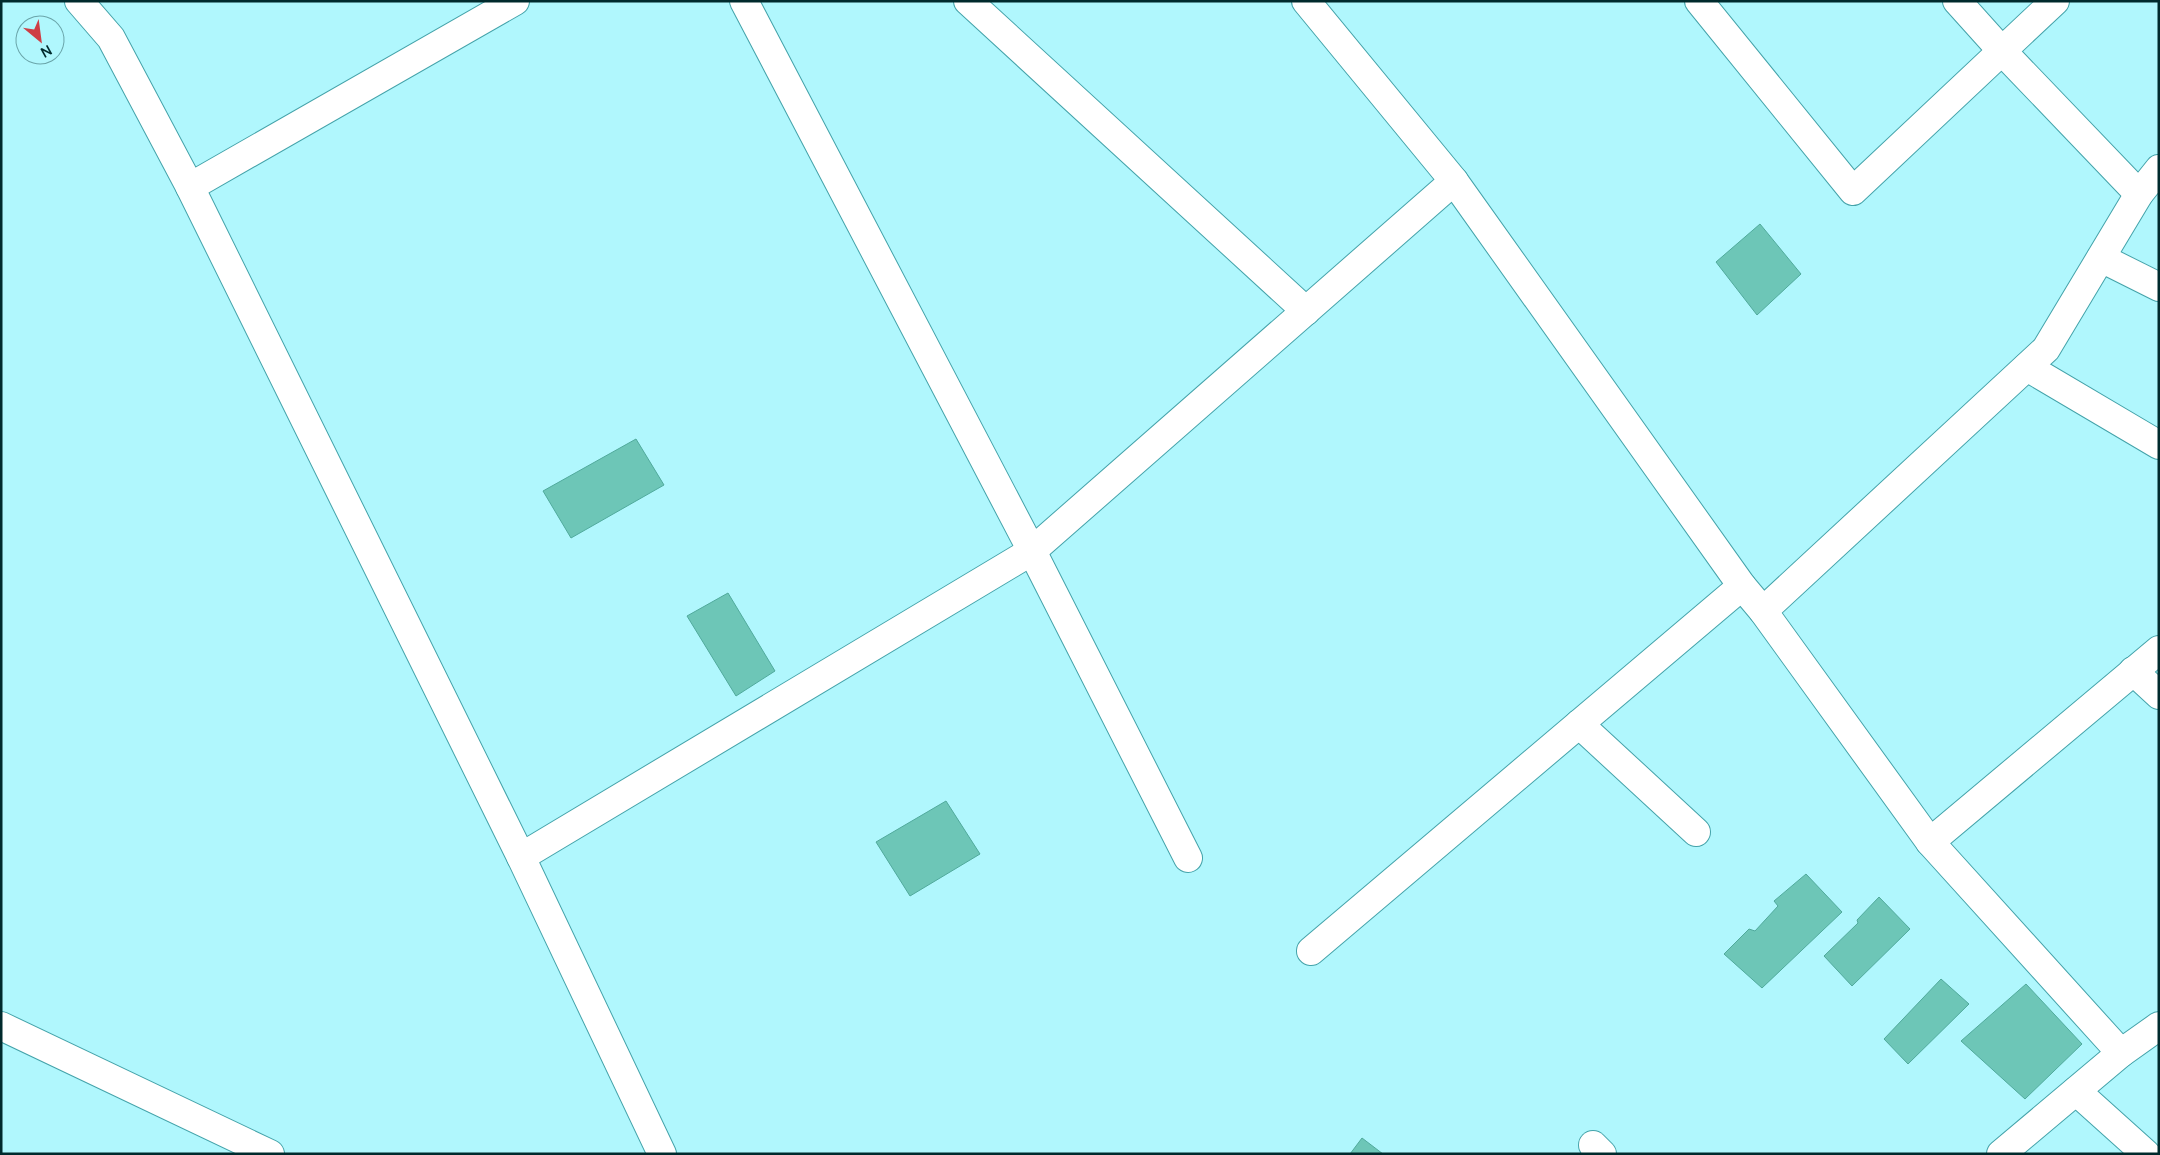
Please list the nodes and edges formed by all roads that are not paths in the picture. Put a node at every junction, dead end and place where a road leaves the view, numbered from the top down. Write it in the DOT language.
graph roads {
  1 [pos="79,1"];
  2 [pos="515,1"];
  3 [pos="744,1"];
  4 [pos="968,1"];
  5 [pos="1306,1"];
  6 [pos="1699,1"];
  7 [pos="1957,1"];
  8 [pos="2055,1"];
  9 [pos="2002,51"];
  10 [pos="2159,169"];
  11 [pos="1454,181"];
  12 [pos="190,187"];
  13 [pos="2139,194"];
  14 [pos="2101,258"];
  15 [pos="2159,287"];
  16 [pos="1306,311"];
  17 [pos="2027,367"];
  18 [pos="2159,445"];
  19 [pos="1032,552"];
  20 [pos="1742,586"];
  21 [pos="1763,611"];
  22 [pos="2159,650"];
  23 [pos="2133,672"];
  24 [pos="2159,695"];
  25 [pos="1580,724"];
  26 [pos="1696,832"];
  27 [pos="1930,842"];
  28 [pos="521,857"];
  29 [pos="1188,858"];
  30 [pos="1311,950"];
  31 [pos="1,1026"];
  32 [pos="2159,1026"];
  33 [pos="2121,1053"];
  34 [pos="2076,1091"];
  35 [pos="270,1154"];
  36 [pos="662,1154"];
  37 [pos="2001,1154"];
  38 [pos="2146,1154"];
  1 -- 12 [label="street"];
  2 -- 12 [label="street"];
  3 -- 19 [label="street"];
  4 -- 16 [label="street"];
  5 -- 11 [label="street"];
  6 -- 9 [label="street"];
  7 -- 9 [label="street"];
  8 -- 9 [label="street"];
  9 -- 13 [label="street"];
  10 -- 13 [label="street"];
  11 -- 16 [label="street"];
  11 -- 20 [label="street"];
  12 -- 28 [label="street"];
  13 -- 14 [label="street"];
  14 -- 15 [label="street"];
  14 -- 17 [label="street"];
  16 -- 19 [label="street"];
  17 -- 18 [label="street"];
  17 -- 21 [label="street"];
  19 -- 28 [label="street"];
  19 -- 29 [label="street"];
  20 -- 21 [label="street"];
  20 -- 25 [label="street"];
  21 -- 27 [label="street"];
  22 -- 23 [label="street"];
  23 -- 24 [label="street"];
  23 -- 27 [label="street"];
  25 -- 26 [label="street"];
  25 -- 30 [label="street"];
  27 -- 33 [label="street"];
  28 -- 36 [label="street"];
  31 -- 35 [label="street"];
  32 -- 33 [label="street"];
  33 -- 34 [label="street"];
  34 -- 37 [label="street"];
  34 -- 38 [label="street"];
}
